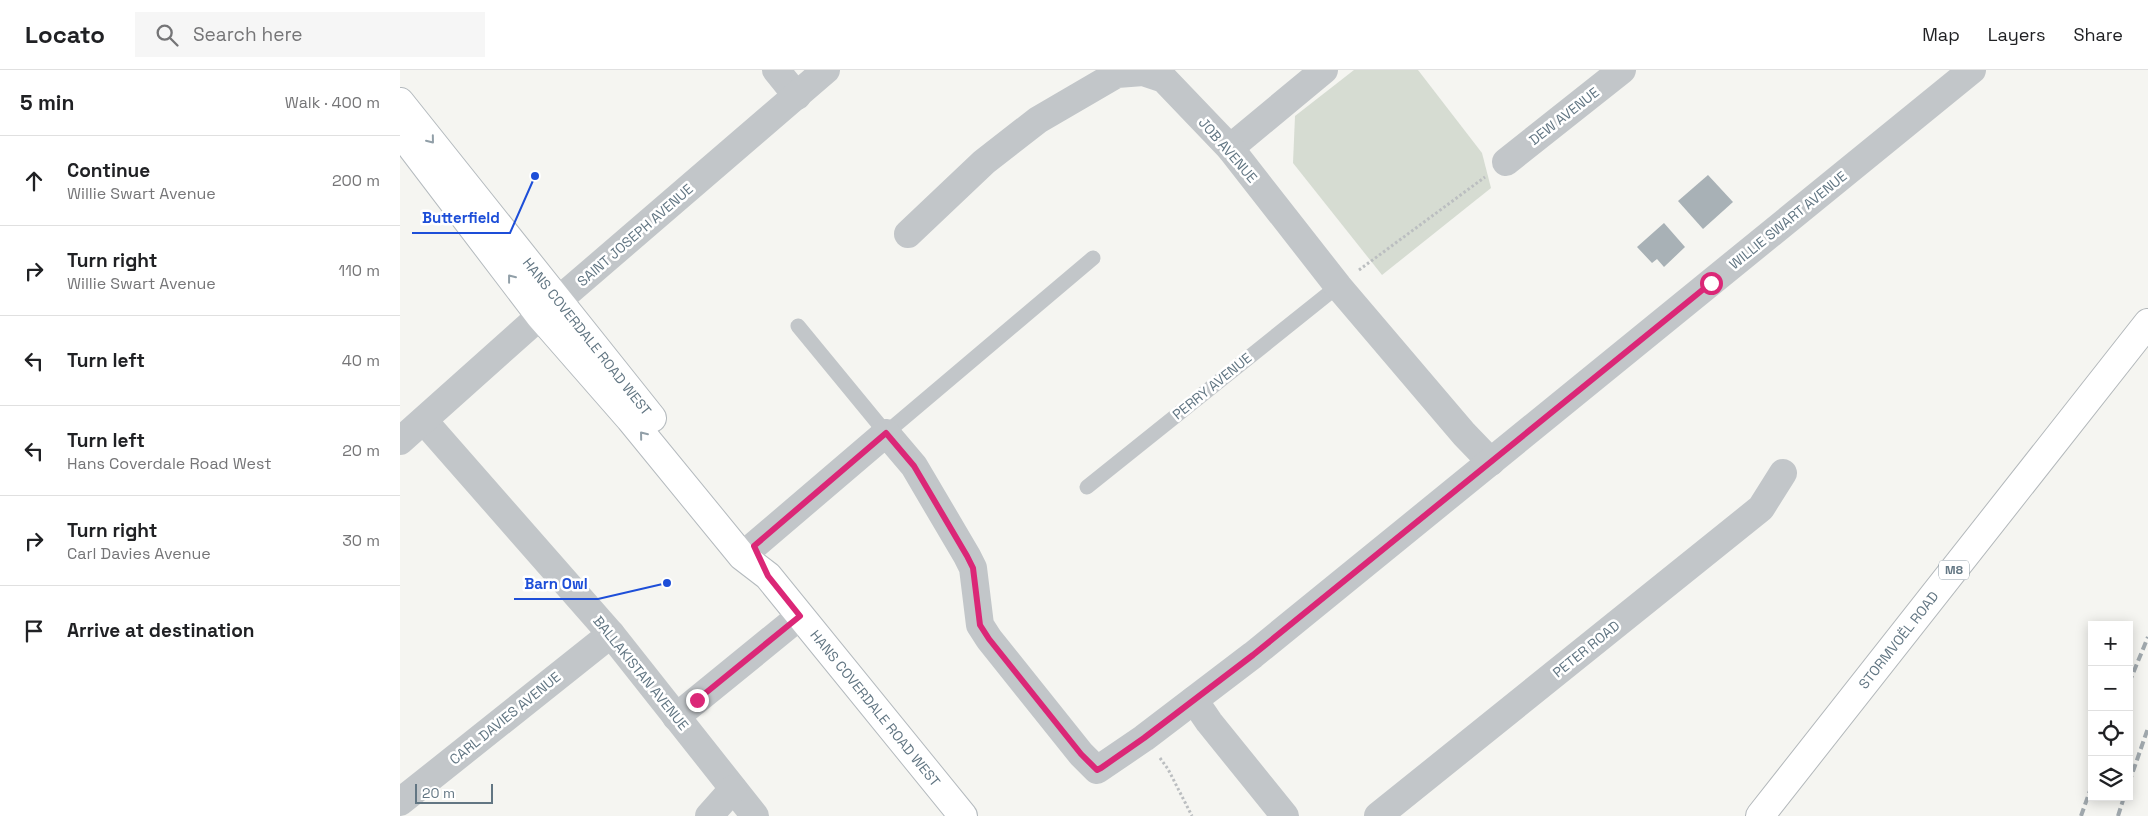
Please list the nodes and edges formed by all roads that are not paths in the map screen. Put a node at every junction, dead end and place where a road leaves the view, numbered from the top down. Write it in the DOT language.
graph roads {
  1 [pos="776,70"];
  2 [pos="826,70"];
  3 [pos="1324,70"];
  4 [pos="1622,70"];
  5 [pos="1972,70"];
  6 [pos="797,96"];
  7 [pos="400,102"];
  8 [pos="400,132"];
  9 [pos="1230,148"];
  10 [pos="1506,162"];
  11 [pos="908,234"];
  12 [pos="1093,258"];
  13 [pos="1338,286"];
  14 [pos="550,308"];
  15 [pos="2148,323"];
  16 [pos="798,326"];
  17 [pos="424,421"];
  18 [pos="886,433"];
  19 [pos="400,441"];
  20 [pos="1491,462"];
  21 [pos="1783,473"];
  22 [pos="1087,487"];
  23 [pos="748,551"];
  24 [pos="800,616"];
  25 [pos="611,634"];
  26 [pos="1194,700"];
  27 [pos="676,717"];
  28 [pos="733,789"];
  29 [pos="400,802"];
  30 [pos="709,816"];
  31 [pos="755,816"];
  32 [pos="963,816"];
  33 [pos="1285,816"];
  34 [pos="1378,816"];
  35 [pos="1760,816"];
  1 -- 6 [label="street"];
  2 -- 6 [label="street, SAINT JOSEPH AVENUE"];
  3 -- 9 [label="street"];
  4 -- 10 [label="street, DEW AVENUE"];
  5 -- 20 [label="street, WILLIE SWART AVENUE"];
  6 -- 14 [label="street, SAINT JOSEPH AVENUE"];
  7 -- 14 [label="street, HANS COVERDALE ROAD WEST, one-way"];
  14 -- 8 [label="street, HANS COVERDALE ROAD WEST, one-way"];
  9 -- 11 [label="street, JOB AVENUE"];
  9 -- 13 [label="street, JOB AVENUE"];
  12 -- 18 [label="lane"];
  13 -- 20 [label="street, JOB AVENUE"];
  13 -- 22 [label="lane, PERRY AVENUE"];
  14 -- 17 [label="street, SAINT JOSEPH AVENUE"];
  14 -- 23 [label="street, HANS COVERDALE ROAD WEST"];
  15 -- 35 [label="street, STORMVOËL ROAD / M8"];
  16 -- 18 [label="lane"];
  17 -- 19 [label="street, SAINT JOSEPH AVENUE"];
  17 -- 25 [label="street, BALLAKISTAN AVENUE"];
  18 -- 23 [label="street"];
  18 -- 26 [label="street, WILLIE SWART AVENUE"];
  20 -- 26 [label="street, WILLIE SWART AVENUE"];
  21 -- 34 [label="street, PETER ROAD"];
  23 -- 24 [label="street, HANS COVERDALE ROAD WEST"];
  24 -- 27 [label="street"];
  24 -- 32 [label="street, HANS COVERDALE ROAD WEST"];
  25 -- 27 [label="street, BALLAKISTAN AVENUE"];
  25 -- 29 [label="street, CARL DAVIES AVENUE"];
  26 -- 33 [label="street"];
  27 -- 28 [label="street, BALLAKISTAN AVENUE"];
  28 -- 30 [label="street"];
  28 -- 31 [label="street, BALLAKISTAN AVENUE"];
}
